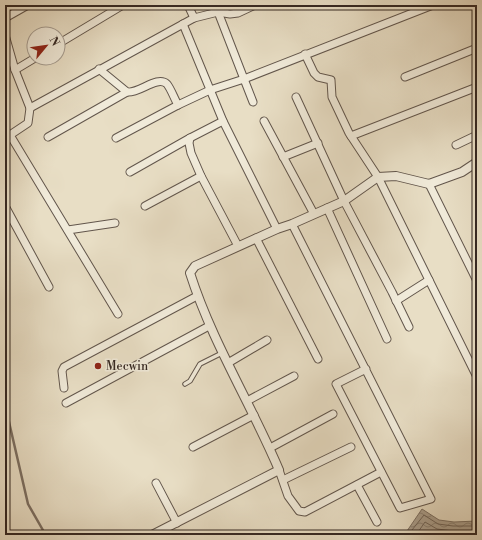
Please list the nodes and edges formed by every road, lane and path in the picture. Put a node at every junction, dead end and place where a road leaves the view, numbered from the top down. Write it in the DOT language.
graph roads {
  1 [pos="28,5"];
  2 [pos="123,5"];
  3 [pos="188,5"];
  4 [pos="255,5"];
  5 [pos="433,5"];
  6 [pos="218,12"];
  7 [pos="5,18"];
  8 [pos="194,18"];
  9 [pos="183,24"];
  10 [pos="5,35"];
  11 [pos="66,39"];
  12 [pos="477,48"];
  13 [pos="305,54"];
  14 [pos="26,63"];
  15 [pos="99,69"];
  16 [pos="15,70"];
  17 [pos="405,77"];
  18 [pos="244,79"];
  19 [pos="477,87"];
  20 [pos="210,90"];
  21 [pos="127,92"];
  22 [pos="296,98"];
  23 [pos="254,102"];
  24 [pos="178,104"];
  25 [pos="30,108"];
  26 [pos="264,120"];
  27 [pos="224,121"];
  28 [pos="477,135"];
  29 [pos="8,136"];
  30 [pos="351,136"];
  31 [pos="48,137"];
  32 [pos="116,138"];
  33 [pos="190,138"];
  34 [pos="318,143"];
  35 [pos="456,145"];
  36 [pos="283,157"];
  37 [pos="477,162"];
  38 [pos="130,172"];
  39 [pos="201,176"];
  40 [pos="378,177"];
  41 [pos="429,184"];
  42 [pos="344,201"];
  43 [pos="5,206"];
  44 [pos="145,206"];
  45 [pos="327,208"];
  46 [pos="314,214"];
  47 [pos="115,222"];
  48 [pos="292,224"];
  49 [pos="277,228"];
  50 [pos="68,230"];
  51 [pos="256,238"];
  52 [pos="238,246"];
  53 [pos="429,280"];
  54 [pos="477,281"];
  55 [pos="49,287"];
  56 [pos="197,296"];
  57 [pos="396,301"];
  58 [pos="118,314"];
  59 [pos="209,326"];
  60 [pos="409,328"];
  61 [pos="387,339"];
  62 [pos="267,340"];
  63 [pos="223,352"];
  64 [pos="318,359"];
  65 [pos="228,363"];
  66 [pos="366,369"];
  67 [pos="294,376"];
  68 [pos="477,377"];
  69 [pos="185,384"];
  70 [pos="64,388"];
  71 [pos="247,401"];
  72 [pos="66,403"];
  73 [pos="332,414"];
  74 [pos="254,415"];
  75 [pos="193,447"];
  76 [pos="351,447"];
  77 [pos="270,448"];
  78 [pos="279,470"];
  79 [pos="381,472"];
  80 [pos="283,480"];
  81 [pos="156,483"];
  82 [pos="357,485"];
  83 [pos="378,522"];
  84 [pos="177,523"];
  85 [pos="152,535"];
  1 -- 7 [label="street"];
  2 -- 11 [label="street"];
  3 -- 8 [label="street"];
  4 -- 6 [label="street"];
  5 -- 13 [label="street"];
  6 -- 8 [label="street"];
  6 -- 18 [label="street"];
  8 -- 9 [label="street"];
  9 -- 15 [label="street"];
  9 -- 20 [label="street"];
  10 -- 16 [label="street"];
  12 -- 17 [label="street"];
  13 -- 18 [label="street"];
  13 -- 30 [label="street"];
  14 -- 16 [label="street"];
  15 -- 21 [label="street"];
  15 -- 25 [label="street"];
  16 -- 25 [label="street"];
  18 -- 20 [label="street"];
  18 -- 23 [label="street"];
  19 -- 30 [label="street"];
  20 -- 24 [label="street"];
  20 -- 27 [label="street"];
  21 -- 24 [label="street"];
  21 -- 31 [label="street"];
  22 -- 34 [label="street"];
  24 -- 32 [label="street"];
  25 -- 29 [label="street"];
  26 -- 36 [label="street"];
  27 -- 33 [label="street"];
  27 -- 49 [label="street"];
  28 -- 35 [label="street"];
  29 -- 50 [label="street"];
  30 -- 40 [label="street"];
  33 -- 38 [label="street"];
  33 -- 39 [label="street"];
  34 -- 36 [label="street"];
  34 -- 42 [label="street"];
  36 -- 46 [label="street"];
  37 -- 41 [label="street"];
  39 -- 44 [label="street"];
  39 -- 52 [label="street"];
  40 -- 41 [label="street"];
  40 -- 42 [label="street"];
  40 -- 53 [label="street"];
  41 -- 54 [label="street"];
  42 -- 45 [label="street"];
  42 -- 57 [label="street"];
  43 -- 55 [label="street"];
  45 -- 46 [label="street"];
  45 -- 61 [label="street"];
  46 -- 48 [label="street"];
  47 -- 50 [label="street"];
  48 -- 49 [label="street"];
  48 -- 66 [label="street"];
  49 -- 51 [label="street"];
  50 -- 58 [label="street"];
  51 -- 52 [label="street"];
  51 -- 64 [label="street"];
  52 -- 56 [label="street"];
  53 -- 57 [label="street"];
  53 -- 68 [label="street"];
  56 -- 59 [label="street"];
  56 -- 70 [label="street"];
  57 -- 60 [label="street"];
  59 -- 63 [label="street"];
  59 -- 72 [label="street"];
  62 -- 65 [label="street"];
  63 -- 65 [label="street"];
  63 -- 69 [label="lane"];
  65 -- 71 [label="street"];
  66 -- 79 [label="street"];
  66 -- 79 [label="street"];
  67 -- 71 [label="street"];
  71 -- 74 [label="street"];
  73 -- 77 [label="street"];
  74 -- 75 [label="street"];
  74 -- 77 [label="street"];
  76 -- 80 [label="street"];
  77 -- 78 [label="street"];
  78 -- 80 [label="street"];
  78 -- 84 [label="street"];
  79 -- 82 [label="street"];
  80 -- 82 [label="street"];
  81 -- 84 [label="street"];
  82 -- 83 [label="street"];
  84 -- 85 [label="street"];
}
